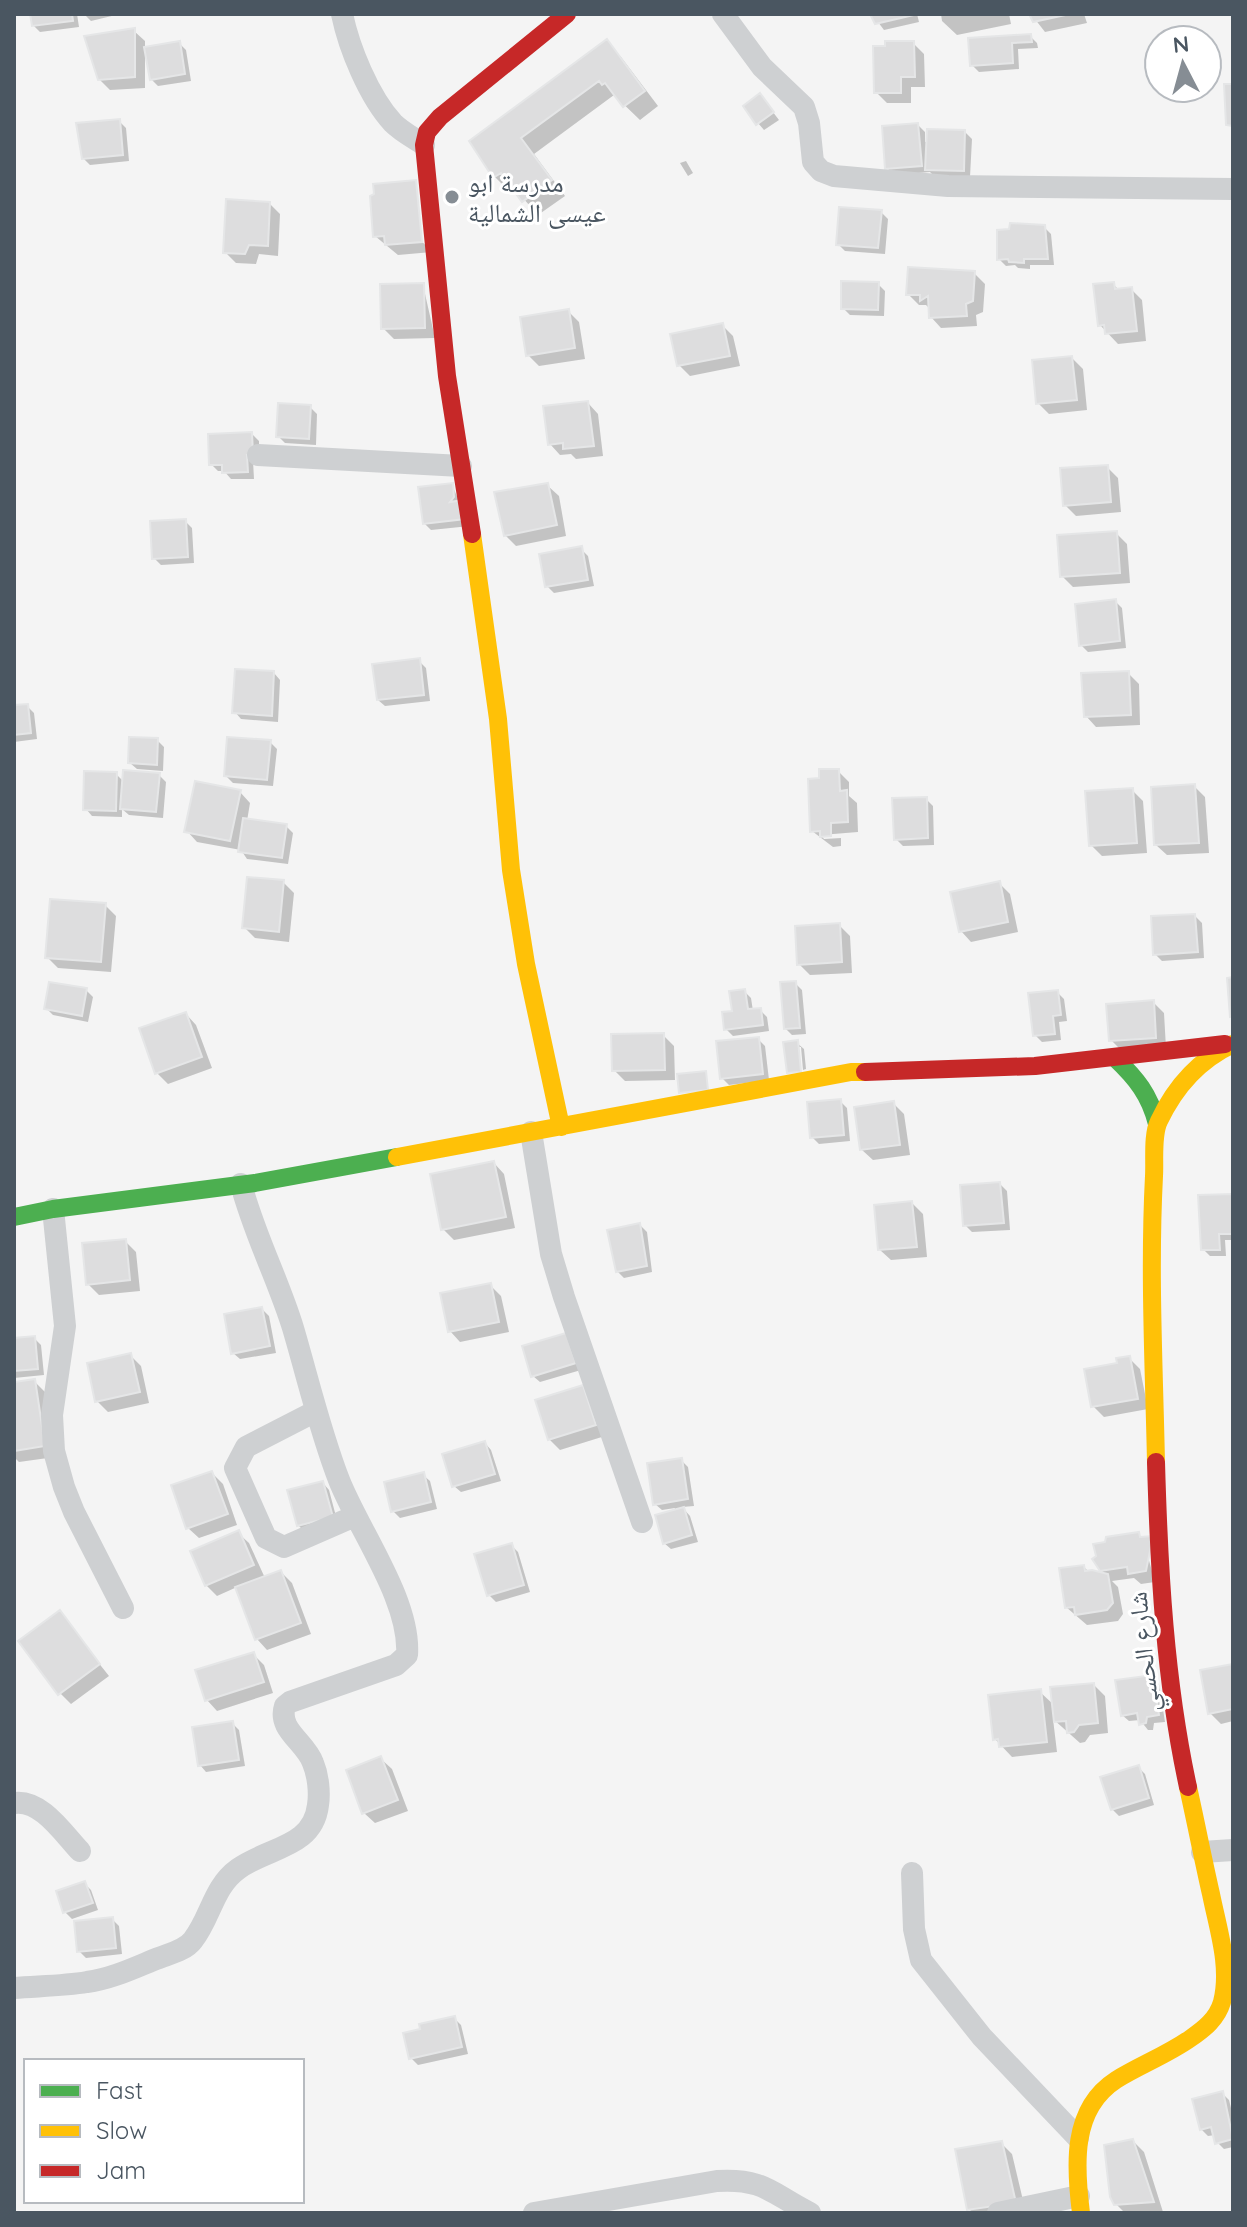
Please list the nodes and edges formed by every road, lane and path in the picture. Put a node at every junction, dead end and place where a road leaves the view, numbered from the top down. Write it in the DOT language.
graph roads {
  1 [pos="342,14"];
  2 [pos="567,14"];
  3 [pos="723,14"];
  4 [pos="424,145"];
  5 [pos="1233,189"];
  6 [pos="258,455"];
  7 [pos="461,466"];
  8 [pos="1233,1043"];
  9 [pos="1115,1058"];
  10 [pos="1157,1124"];
  11 [pos="561,1127"];
  12 [pos="531,1132"];
  13 [pos="241,1184"];
  14 [pos="53,1209"];
  15 [pos="14,1217"];
  16 [pos="316,1411"];
  17 [pos="355,1516"];
  18 [pos="642,1522"];
  19 [pos="123,1608"];
  20 [pos="14,1803"];
  21 [pos="1233,1850"];
  22 [pos="80,1851"];
  23 [pos="1202,1852"];
  24 [pos="912,1873"];
  25 [pos="14,1988"];
  26 [pos="1078,2138"];
  27 [pos="1080,2205"];
  28 [pos="534,2213"];
  29 [pos="810,2213"];
  30 [pos="998,2213"];
  1 -- 4 [label="street"];
  2 -- 4 [label="street"];
  3 -- 5 [label="street"];
  4 -- 7 [label="street"];
  6 -- 7 [label="street"];
  7 -- 11 [label="street"];
  8 -- 9 [label="street"];
  8 -- 10 [label="street, شارع الحسي"];
  9 -- 10 [label="street"];
  9 -- 11 [label="street"];
  10 -- 23 [label="street, شارع الحسي"];
  11 -- 12 [label="street"];
  12 -- 13 [label="street"];
  12 -- 18 [label="street"];
  13 -- 14 [label="street"];
  13 -- 16 [label="street"];
  14 -- 15 [label="street"];
  14 -- 19 [label="street"];
  16 -- 17 [label="street"];
  16 -- 17 [label="street"];
  17 -- 25 [label="street"];
  20 -- 22 [label="street"];
  21 -- 23 [label="street"];
  23 -- 26 [label="street, شارع الحسي"];
  24 -- 26 [label="street"];
  26 -- 27 [label="street, شارع الحسي"];
  27 -- 30 [label="street"];
  28 -- 29 [label="street"];
}
